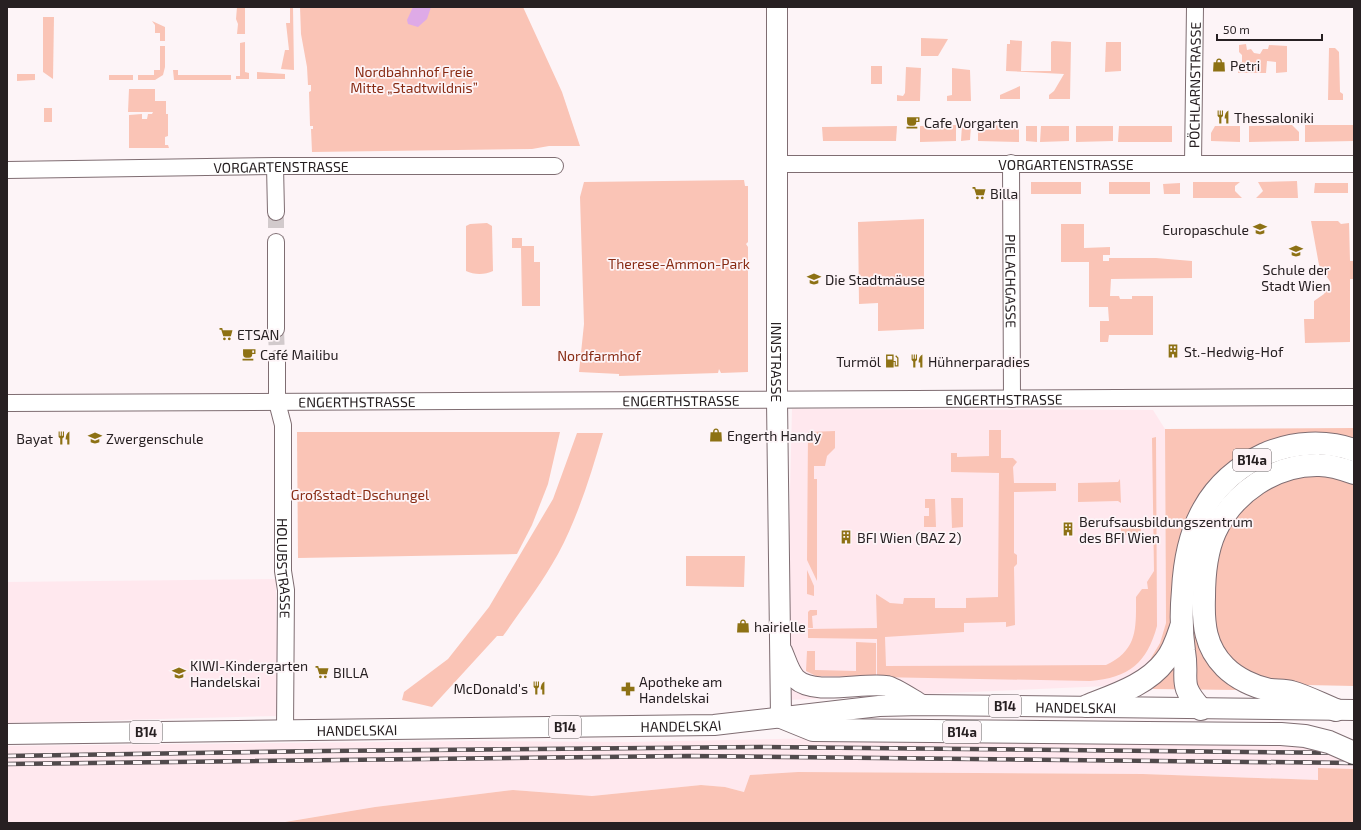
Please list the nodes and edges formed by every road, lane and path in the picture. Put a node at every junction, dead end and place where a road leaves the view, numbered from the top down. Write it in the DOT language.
graph roads {
  1 [pos="778,7"];
  2 [pos="1195,7"];
  3 [pos="1011,163"];
  4 [pos="1192,163"];
  5 [pos="777,164"];
  6 [pos="1354,164"];
  7 [pos="275,166"];
  8 [pos="556,166"];
  9 [pos="7,170"];
  10 [pos="276,212"];
  11 [pos="276,242"];
  12 [pos="276,329"];
  13 [pos="277,359"];
  14 [pos="1354,397"];
  15 [pos="1012,399"];
  16 [pos="777,400"];
  17 [pos="277,402"];
  18 [pos="7,403"];
  19 [pos="1354,450"];
  20 [pos="1354,473"];
  21 [pos="1181,627"];
  22 [pos="780,645"];
  23 [pos="922,705"];
  24 [pos="1087,706"];
  25 [pos="1201,708"];
  26 [pos="1345,710"];
  27 [pos="781,717"];
  28 [pos="285,730"];
  29 [pos="7,734"];
  30 [pos="1354,753"];
  1 -- 5 [label="main road, INNSTRASSE"];
  2 -- 4 [label="street, PÖCHLARNSTRASSE"];
  3 -- 4 [label="street, VORGARTENSTRASSE"];
  3 -- 5 [label="street, VORGARTENSTRASSE"];
  3 -- 15 [label="street, PIELACHGASSE"];
  4 -- 6 [label="street, VORGARTENSTRASSE"];
  5 -- 16 [label="main road, INNSTRASSE"];
  7 -- 8 [label="street, VORGARTENSTRASSE"];
  7 -- 9 [label="street, VORGARTENSTRASSE"];
  7 -- 10 [label="street"];
  11 -- 12 [label="street"];
  13 -- 17 [label="street, HOLUBSTRASSE"];
  14 -- 15 [label="street, ENGERTHSTRASSE"];
  15 -- 16 [label="street, ENGERTHSTRASSE"];
  16 -- 17 [label="street, ENGERTHSTRASSE"];
  16 -- 22 [label="main road, INNSTRASSE"];
  17 -- 18 [label="street, ENGERTHSTRASSE"];
  17 -- 28 [label="street, HOLUBSTRASSE"];
  19 -- 21 [label="highway, B14a"];
  20 -- 26 [label="highway, B14a"];
  21 -- 24 [label="highway, B14a"];
  21 -- 25 [label="highway, B14a"];
  22 -- 23 [label="main road"];
  22 -- 27 [label="main road, INNSTRASSE"];
  23 -- 24 [label="main road, HANDELSKAI / B14"];
  23 -- 27 [label="main road, HANDELSKAI / B14"];
  24 -- 25 [label="main road, HANDELSKAI / B14"];
  25 -- 26 [label="main road, HANDELSKAI / B14"];
  27 -- 28 [label="main road, HANDELSKAI / B14"];
  27 -- 30 [label="highway, B14a, bridge"];
  28 -- 29 [label="main road, HANDELSKAI / B14"];
}
